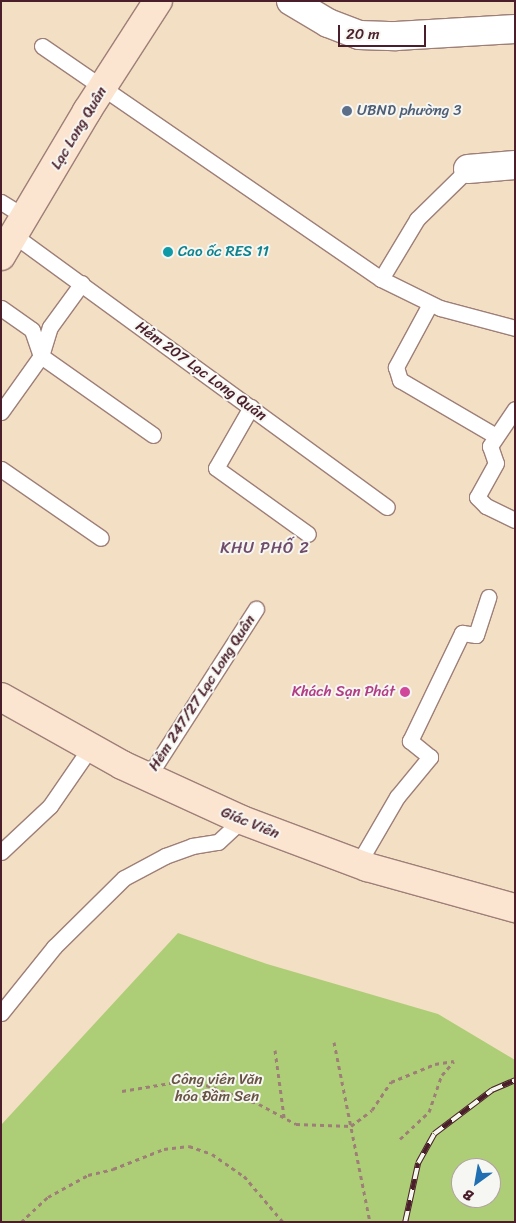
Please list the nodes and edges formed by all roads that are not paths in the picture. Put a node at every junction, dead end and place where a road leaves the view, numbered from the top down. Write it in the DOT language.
graph roads {
  1 [pos="134,1"];
  2 [pos="158,1"];
  3 [pos="291,1"];
  4 [pos="515,29"];
  5 [pos="42,46"];
  6 [pos="126,51"];
  7 [pos="104,87"];
  8 [pos="515,165"];
  9 [pos="468,169"];
  10 [pos="1,202"];
  11 [pos="14,237"];
  12 [pos="381,279"];
  13 [pos="82,283"];
  14 [pos="430,304"];
  15 [pos="1,308"];
  16 [pos="515,328"];
  17 [pos="42,356"];
  18 [pos="251,407"];
  19 [pos="515,409"];
  20 [pos="1,412"];
  21 [pos="153,435"];
  22 [pos="496,436"];
  23 [pos="1,469"];
  24 [pos="387,508"];
  25 [pos="515,520"];
  26 [pos="308,534"];
  27 [pos="101,538"];
  28 [pos="488,597"];
  29 [pos="256,609"];
  30 [pos="1,698"];
  31 [pos="90,748"];
  32 [pos="148,777"];
  33 [pos="242,820"];
  34 [pos="1,852"];
  35 [pos="358,864"];
  36 [pos="515,908"];
  37 [pos="1,1013"];
  1 -- 6 [label="street"];
  2 -- 6 [label="street, Lạc Long Quân"];
  3 -- 4 [label="street"];
  5 -- 7 [label="lane"];
  6 -- 7 [label="street, Lạc Long Quân"];
  7 -- 11 [label="street, Lạc Long Quân"];
  7 -- 12 [label="lane"];
  8 -- 9 [label="street"];
  9 -- 12 [label="lane"];
  10 -- 11 [label="lane, Hẻm 207 Lạc Long Quân"];
  11 -- 13 [label="lane, Hẻm 207 Lạc Long Quân"];
  12 -- 14 [label="lane"];
  13 -- 17 [label="lane"];
  13 -- 18 [label="lane, Hẻm 207 Lạc Long Quân"];
  14 -- 16 [label="lane"];
  14 -- 22 [label="lane"];
  15 -- 17 [label="lane"];
  17 -- 20 [label="lane"];
  17 -- 21 [label="lane"];
  18 -- 24 [label="lane, Hẻm 207 Lạc Long Quân"];
  18 -- 26 [label="lane"];
  19 -- 22 [label="lane"];
  22 -- 25 [label="lane"];
  23 -- 27 [label="lane"];
  28 -- 35 [label="lane"];
  29 -- 32 [label="lane, Hẻm 247/27 Lạc Long Quân"];
  30 -- 31 [label="street, Giác Viên"];
  31 -- 32 [label="street, Giác Viên"];
  31 -- 34 [label="lane"];
  32 -- 33 [label="street, Giác Viên"];
  33 -- 35 [label="street, Giác Viên"];
  33 -- 37 [label="lane"];
  35 -- 36 [label="street, Giác Viên"];
}
